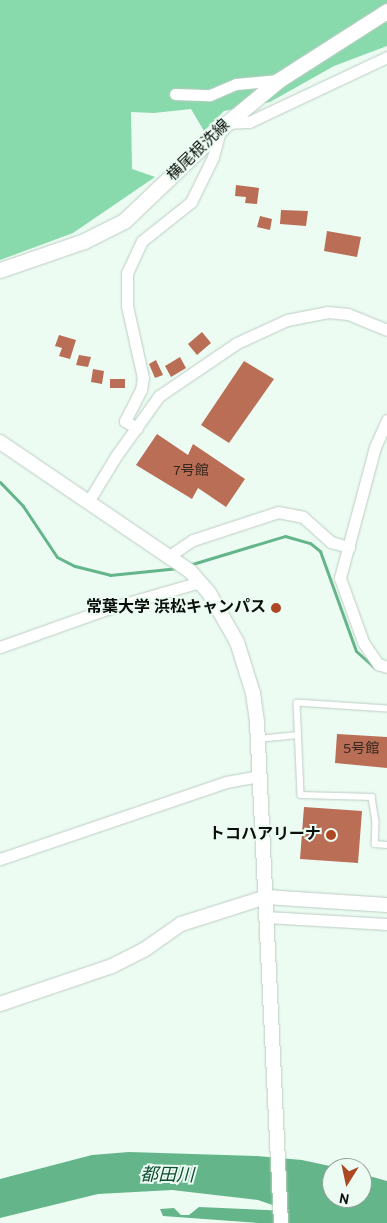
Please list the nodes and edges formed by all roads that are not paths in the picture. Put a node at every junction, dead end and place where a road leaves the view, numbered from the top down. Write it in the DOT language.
graph roads {
  1 [pos="387,11"];
  2 [pos="387,57"];
  3 [pos="280,80"];
  4 [pos="175,94"];
  5 [pos="223,127"];
  6 [pos="0,270"];
  7 [pos="387,330"];
  8 [pos="387,420"];
  9 [pos="137,428"];
  10 [pos="1,445"];
  11 [pos="88,502"];
  12 [pos="349,547"];
  13 [pos="169,556"];
  14 [pos="200,582"];
  15 [pos="0,647"];
  16 [pos="387,667"];
  17 [pos="387,709"];
  18 [pos="298,735"];
  19 [pos="258,739"];
  20 [pos="260,776"];
  21 [pos="387,845"];
  22 [pos="0,859"];
  23 [pos="266,897"];
  24 [pos="387,905"];
  25 [pos="266,917"];
  26 [pos="387,924"];
  27 [pos="0,1004"];
  28 [pos="281,1223"];
  1 -- 3 [label="main road, 横尾根洗線"];
  2 -- 5 [label="street"];
  3 -- 4 [label="street"];
  3 -- 5 [label="main road, 横尾根洗線"];
  5 -- 6 [label="main road, 横尾根洗線"];
  5 -- 9 [label="street"];
  7 -- 9 [label="street"];
  8 -- 12 [label="street"];
  9 -- 11 [label="street"];
  10 -- 11 [label="street"];
  11 -- 13 [label="street"];
  12 -- 13 [label="street"];
  12 -- 16 [label="street"];
  13 -- 14 [label="street"];
  14 -- 15 [label="street"];
  14 -- 19 [label="street"];
  17 -- 18 [label="lane"];
  18 -- 19 [label="lane"];
  18 -- 21 [label="lane"];
  19 -- 20 [label="street"];
  20 -- 22 [label="street"];
  20 -- 23 [label="street"];
  23 -- 24 [label="street"];
  23 -- 25 [label="street"];
  23 -- 27 [label="street"];
  25 -- 26 [label="street"];
  25 -- 28 [label="street"];
}
